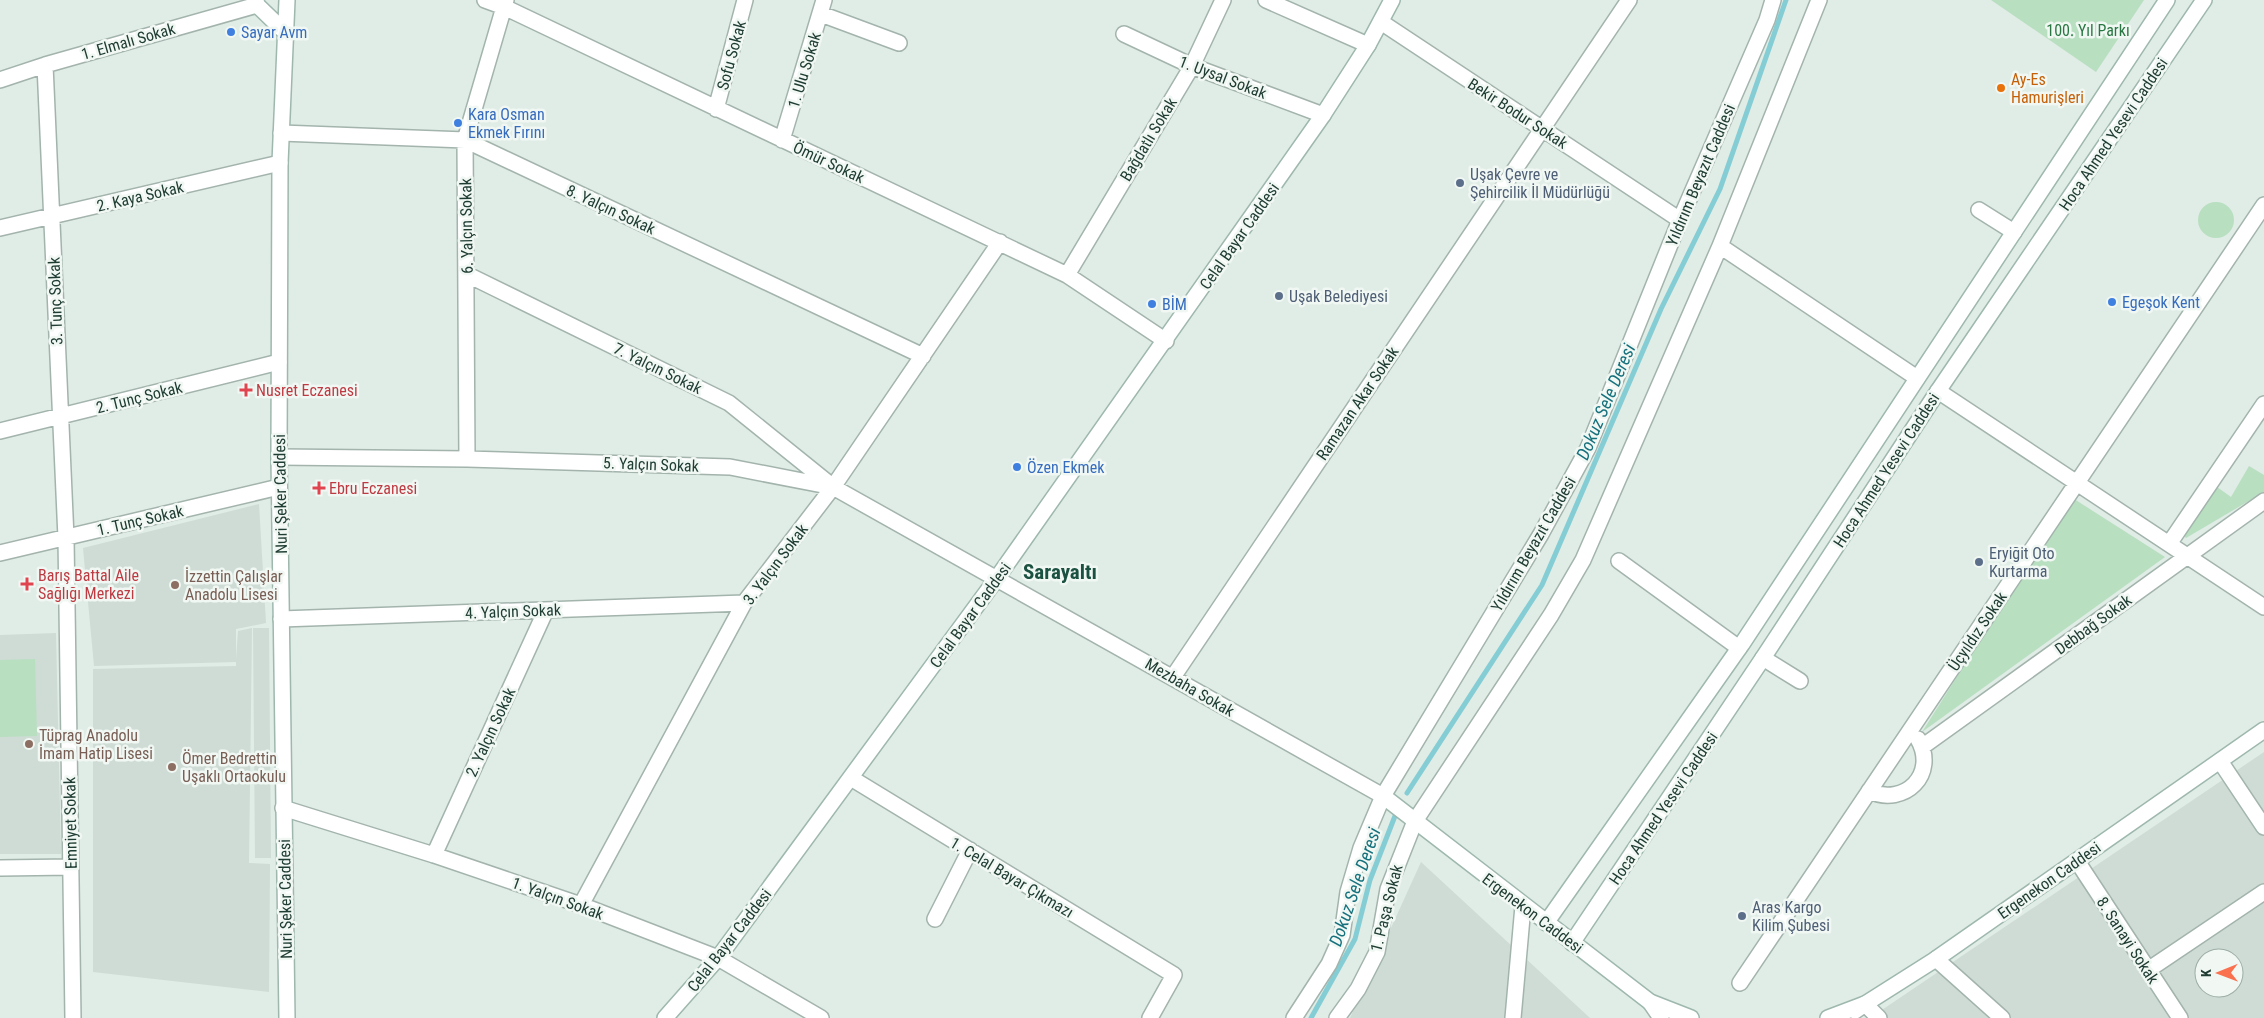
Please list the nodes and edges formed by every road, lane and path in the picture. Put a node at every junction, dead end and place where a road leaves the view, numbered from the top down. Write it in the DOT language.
graph roads {
  1 [pos="287,0"];
  2 [pos="484,0"];
  3 [pos="745,0"];
  4 [pos="1223,0"];
  5 [pos="1266,0"];
  6 [pos="1392,0"];
  7 [pos="1629,0"];
  8 [pos="1773,0"];
  9 [pos="1820,0"];
  10 [pos="2167,0"];
  11 [pos="2204,0"];
  12 [pos="256,2"];
  13 [pos="505,4"];
  14 [pos="823,7"];
  15 [pos="1381,22"];
  16 [pos="286,33"];
  17 [pos="1124,34"];
  18 [pos="899,44"];
  19 [pos="1368,45"];
  20 [pos="45,65"];
  21 [pos="1192,66"];
  22 [pos="0,80"];
  23 [pos="716,109"];
  24 [pos="1323,116"];
  25 [pos="1542,129"];
  26 [pos="281,133"];
  27 [pos="464,140"];
  28 [pos="782,140"];
  29 [pos="280,163"];
  30 [pos="2264,205"];
  31 [pos="1979,210"];
  32 [pos="52,216"];
  33 [pos="1680,220"];
  34 [pos="0,228"];
  35 [pos="2014,232"];
  36 [pos="1000,242"];
  37 [pos="1720,246"];
  38 [pos="466,274"];
  39 [pos="1067,276"];
  40 [pos="1166,341"];
  41 [pos="923,356"];
  42 [pos="279,362"];
  43 [pos="1917,378"];
  44 [pos="1938,391"];
  45 [pos="2264,404"];
  46 [pos="60,416"];
  47 [pos="0,431"];
  48 [pos="279,457"];
  49 [pos="467,459"];
  50 [pos="2077,483"];
  51 [pos="279,487"];
  52 [pos="833,487"];
  53 [pos="2264,502"];
  54 [pos="66,538"];
  55 [pos="2169,544"];
  56 [pos="0,552"];
  57 [pos="2187,557"];
  58 [pos="1619,561"];
  59 [pos="997,578"];
  60 [pos="744,603"];
  61 [pos="2264,608"];
  62 [pos="546,610"];
  63 [pos="281,619"];
  64 [pos="1739,648"];
  65 [pos="1763,658"];
  66 [pos="1173,677"];
  67 [pos="1800,681"];
  68 [pos="1910,730"];
  69 [pos="2264,730"];
  70 [pos="1922,747"];
  71 [pos="2220,762"];
  72 [pos="851,778"];
  73 [pos="1869,791"];
  74 [pos="1383,796"];
  75 [pos="283,808"];
  76 [pos="1415,821"];
  77 [pos="2264,827"];
  78 [pos="970,850"];
  79 [pos="434,854"];
  80 [pos="2077,862"];
  81 [pos="71,867"];
  82 [pos="0,868"];
  83 [pos="2264,892"];
  84 [pos="581,905"];
  85 [pos="1523,906"];
  86 [pos="934,919"];
  87 [pos="1546,923"];
  88 [pos="1572,943"];
  89 [pos="718,958"];
  90 [pos="1936,959"];
  91 [pos="2148,970"];
  92 [pos="1740,983"];
  93 [pos="1650,1002"];
  94 [pos="1865,1004"];
  95 [pos="73,1018"];
  96 [pos="287,1018"];
  97 [pos="665,1018"];
  98 [pos="821,1018"];
  99 [pos="1150,1018"];
  100 [pos="1294,1018"];
  101 [pos="1337,1018"];
  102 [pos="1512,1018"];
  103 [pos="1661,1018"];
  104 [pos="1691,1018"];
  105 [pos="1828,1018"];
  106 [pos="1846,1018"];
  107 [pos="1879,1018"];
  108 [pos="2002,1018"];
  109 [pos="2180,1018"];
  1 -- 16 [label="street, Nuri Şeker Caddesi"];
  2 -- 13 [label="street, Ömür Sokak"];
  3 -- 23 [label="street, Sofu Sokak"];
  4 -- 21 [label="street, Bağdatlı Sokak"];
  5 -- 19 [label="street"];
  6 -- 15 [label="street, Celal Bayar Caddesi"];
  7 -- 25 [label="street, Ramazan Akar Sokak"];
  8 -- 33 [label="street, Yıldırım Beyazıt Caddesi"];
  9 -- 37 [label="street"];
  10 -- 35 [label="street, Hoca Ahmed Yesevi Caddesi"];
  11 -- 44 [label="street, Hoca Ahmed Yesevi Caddesi"];
  12 -- 16 [label="street"];
  12 -- 20 [label="street, 1. Elmalı Sokak"];
  13 -- 23 [label="street, Ömür Sokak"];
  13 -- 27 [label="street, 6. Yalçın Sokak"];
  14 -- 18 [label="street"];
  14 -- 28 [label="street, 1. Ulu Sokak"];
  15 -- 19 [label="street, Celal Bayar Caddesi"];
  15 -- 25 [label="street, Bekir Bodur Sokak"];
  16 -- 26 [label="street, Nuri Şeker Caddesi"];
  17 -- 21 [label="street, 1. Uysal Sokak"];
  19 -- 24 [label="street, Celal Bayar Caddesi"];
  20 -- 22 [label="street, 1. Elmalı Sokak"];
  20 -- 32 [label="street, 3. Tunç Sokak"];
  21 -- 24 [label="street, 1. Uysal Sokak"];
  21 -- 39 [label="street, Bağdatlı Sokak"];
  23 -- 28 [label="street, Ömür Sokak"];
  24 -- 40 [label="street, Celal Bayar Caddesi"];
  25 -- 33 [label="street, Bekir Bodur Sokak"];
  25 -- 66 [label="street, Ramazan Akar Sokak"];
  26 -- 27 [label="street, 8. Yalçın Sokak"];
  26 -- 29 [label="street, Nuri Şeker Caddesi"];
  27 -- 38 [label="street, 6. Yalçın Sokak"];
  27 -- 41 [label="street, 8. Yalçın Sokak"];
  28 -- 36 [label="street, Ömür Sokak"];
  29 -- 32 [label="street, 2. Kaya Sokak"];
  29 -- 42 [label="street, Nuri Şeker Caddesi"];
  30 -- 50 [label="street, Üçyıldız Sokak"];
  31 -- 35 [label="street"];
  32 -- 34 [label="street, 2. Kaya Sokak"];
  32 -- 46 [label="street, 3. Tunç Sokak"];
  33 -- 74 [label="street, Yıldırım Beyazıt Caddesi"];
  35 -- 43 [label="street, Hoca Ahmed Yesevi Caddesi"];
  36 -- 39 [label="street, Ömür Sokak"];
  36 -- 41 [label="street, 3. Yalçın Sokak"];
  37 -- 43 [label="street"];
  37 -- 76 [label="street"];
  38 -- 49 [label="street, 6. Yalçın Sokak"];
  38 -- 52 [label="street, 7. Yalçın Sokak"];
  39 -- 40 [label="street, Ömür Sokak"];
  40 -- 59 [label="street, Celal Bayar Caddesi"];
  41 -- 52 [label="street, 3. Yalçın Sokak"];
  42 -- 46 [label="street, 2. Tunç Sokak"];
  42 -- 48 [label="street, Nuri Şeker Caddesi"];
  43 -- 64 [label="street, Hoca Ahmed Yesevi Caddesi"];
  44 -- 50 [label="street"];
  44 -- 65 [label="street, Hoca Ahmed Yesevi Caddesi"];
  45 -- 55 [label="street"];
  46 -- 47 [label="street, 2. Tunç Sokak"];
  46 -- 54 [label="street, 3. Tunç Sokak"];
  48 -- 49 [label="street, 5. Yalçın Sokak"];
  48 -- 51 [label="street, Nuri Şeker Caddesi"];
  49 -- 52 [label="street, 5. Yalçın Sokak"];
  50 -- 55 [label="street"];
  50 -- 68 [label="street, Üçyıldız Sokak"];
  51 -- 54 [label="street, 1. Tunç Sokak"];
  51 -- 63 [label="street, Nuri Şeker Caddesi"];
  52 -- 59 [label="street, 5. Yalçın Sokak"];
  52 -- 60 [label="street, 3. Yalçın Sokak"];
  53 -- 57 [label="street, Debbağ Sokak"];
  54 -- 56 [label="street, 1. Tunç Sokak"];
  54 -- 81 [label="street, Emniyet Sokak"];
  55 -- 57 [label="street"];
  57 -- 61 [label="street"];
  57 -- 70 [label="street, Debbağ Sokak"];
  58 -- 64 [label="street"];
  59 -- 66 [label="street, Mezbaha Sokak"];
  59 -- 72 [label="street, Celal Bayar Caddesi"];
  60 -- 62 [label="street, 4. Yalçın Sokak"];
  60 -- 84 [label="street, 3. Yalçın Sokak"];
  62 -- 63 [label="street, 4. Yalçın Sokak"];
  62 -- 79 [label="street, 2. Yalçın Sokak"];
  63 -- 75 [label="street, Nuri Şeker Caddesi"];
  64 -- 87 [label="street, Hoca Ahmed Yesevi Caddesi"];
  65 -- 67 [label="street"];
  65 -- 88 [label="street, Hoca Ahmed Yesevi Caddesi"];
  66 -- 74 [label="street, Mezbaha Sokak"];
  68 -- 70 [label="street"];
  68 -- 73 [label="street, Üçyıldız Sokak"];
  69 -- 71 [label="street, Ergenekon Caddesi"];
  70 -- 73 [label="street"];
  71 -- 77 [label="street"];
  71 -- 80 [label="street, Ergenekon Caddesi"];
  72 -- 78 [label="street, 1. Celal Bayar Çıkmazı"];
  72 -- 89 [label="street, Celal Bayar Caddesi"];
  73 -- 92 [label="street, Üçyıldız Sokak"];
  74 -- 76 [label="street, Ergenekon Caddesi"];
  74 -- 100 [label="street, Yıldırım Beyazıt Caddesi"];
  75 -- 79 [label="street, 1. Yalçın Sokak"];
  75 -- 96 [label="street, Nuri Şeker Caddesi"];
  76 -- 85 [label="street, Ergenekon Caddesi"];
  76 -- 101 [label="street, 1. Paşa Sokak"];
  78 -- 86 [label="street"];
  78 -- 99 [label="street, 1. Celal Bayar Çıkmazı"];
  79 -- 84 [label="street, 1. Yalçın Sokak"];
  80 -- 90 [label="street, Ergenekon Caddesi"];
  80 -- 91 [label="street, 8. Sanayi Sokak"];
  81 -- 82 [label="street"];
  81 -- 95 [label="street, Emniyet Sokak"];
  83 -- 91 [label="street"];
  84 -- 89 [label="street, 1. Yalçın Sokak"];
  85 -- 87 [label="street, Ergenekon Caddesi"];
  85 -- 102 [label="street"];
  87 -- 88 [label="street, Ergenekon Caddesi"];
  88 -- 93 [label="street, Ergenekon Caddesi"];
  89 -- 97 [label="street, Celal Bayar Caddesi"];
  89 -- 98 [label="street, 1. Yalçın Sokak"];
  90 -- 94 [label="street, Ergenekon Caddesi"];
  90 -- 108 [label="street"];
  91 -- 109 [label="street, 8. Sanayi Sokak"];
  93 -- 103 [label="street"];
  93 -- 104 [label="street, Ergenekon Caddesi"];
  94 -- 105 [label="street, Ergenekon Caddesi"];
  94 -- 106 [label="street"];
  94 -- 107 [label="street"];
}
